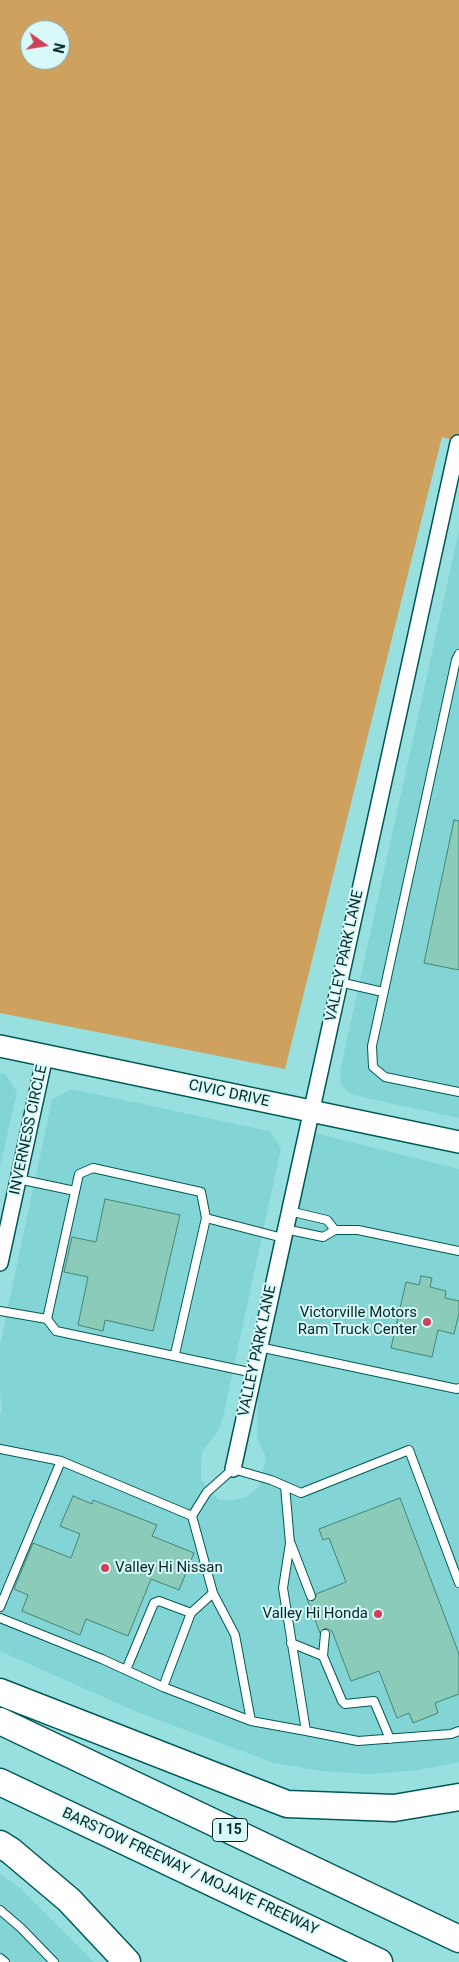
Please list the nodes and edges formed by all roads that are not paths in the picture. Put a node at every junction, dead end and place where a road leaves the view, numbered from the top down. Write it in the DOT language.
graph roads {
  1 [pos="458,443"];
  2 [pos="455,473"];
  3 [pos="458,658"];
  4 [pos="339,982"];
  5 [pos="383,992"];
  6 [pos="0,1046"];
  7 [pos="45,1056"];
  8 [pos="459,1092"];
  9 [pos="310,1111"];
  10 [pos="459,1142"];
  11 [pos="18,1179"];
  12 [pos="75,1191"];
  13 [pos="289,1212"];
  14 [pos="206,1218"];
  15 [pos="335,1230"];
  16 [pos="284,1234"];
  17 [pos="459,1251"];
  18 [pos="0,1263"];
  19 [pos="0,1311"];
  20 [pos="47,1320"];
  21 [pos="259,1347"];
  22 [pos="174,1354"];
  23 [pos="254,1372"];
  24 [pos="459,1388"];
  25 [pos="0,1449"];
  26 [pos="61,1461"];
  27 [pos="232,1469"];
  28 [pos="285,1486"];
  29 [pos="192,1516"];
  30 [pos="290,1543"];
  31 [pos="459,1583"];
  32 [pos="213,1593"];
  33 [pos="311,1596"];
  34 [pos="0,1607"];
  35 [pos="191,1613"];
  36 [pos="0,1618"];
  37 [pos="325,1634"];
  38 [pos="291,1643"];
  39 [pos="323,1656"];
  40 [pos="126,1670"];
  41 [pos="163,1687"];
  42 [pos="0,1692"];
  43 [pos="0,1721"];
  44 [pos="250,1721"];
  45 [pos="306,1731"];
  46 [pos="459,1731"];
  47 [pos="390,1739"];
  48 [pos="0,1782"];
  49 [pos="459,1797"];
  50 [pos="0,1844"];
  51 [pos="0,1910"];
  52 [pos="459,1939"];
  53 [pos="0,1958"];
  54 [pos="5,1962"];
  55 [pos="54,1962"];
  56 [pos="127,1962"];
  57 [pos="379,1962"];
  1 -- 2 [label="street, VALLEY PARK LANE"];
  2 -- 4 [label="street, VALLEY PARK LANE"];
  3 -- 5 [label="lane"];
  4 -- 5 [label="lane"];
  4 -- 9 [label="street, VALLEY PARK LANE"];
  5 -- 8 [label="lane"];
  6 -- 7 [label="street, CIVIC DRIVE"];
  7 -- 9 [label="street, CIVIC DRIVE"];
  7 -- 11 [label="street, INVERNESS CIRCLE"];
  9 -- 10 [label="street, CIVIC DRIVE"];
  9 -- 13 [label="street, VALLEY PARK LANE"];
  11 -- 12 [label="lane"];
  11 -- 18 [label="street, INVERNESS CIRCLE"];
  12 -- 14 [label="lane"];
  12 -- 20 [label="lane"];
  13 -- 15 [label="lane"];
  13 -- 16 [label="street, VALLEY PARK LANE"];
  14 -- 16 [label="lane"];
  14 -- 22 [label="lane"];
  15 -- 16 [label="lane"];
  15 -- 17 [label="lane"];
  16 -- 21 [label="street, VALLEY PARK LANE"];
  19 -- 20 [label="lane"];
  20 -- 22 [label="lane"];
  21 -- 23 [label="street, VALLEY PARK LANE"];
  21 -- 24 [label="lane"];
  22 -- 23 [label="lane"];
  23 -- 27 [label="street, VALLEY PARK LANE"];
  25 -- 26 [label="lane"];
  26 -- 29 [label="lane"];
  26 -- 34 [label="lane"];
  27 -- 28 [label="lane"];
  27 -- 29 [label="lane"];
  28 -- 30 [label="lane"];
  28 -- 31 [label="lane"];
  29 -- 32 [label="lane"];
  30 -- 33 [label="lane"];
  30 -- 38 [label="lane"];
  32 -- 35 [label="lane"];
  32 -- 44 [label="lane"];
  35 -- 40 [label="lane"];
  35 -- 41 [label="lane"];
  36 -- 40 [label="lane"];
  37 -- 39 [label="lane"];
  38 -- 39 [label="lane"];
  38 -- 45 [label="lane"];
  39 -- 47 [label="lane"];
  40 -- 41 [label="lane"];
  41 -- 44 [label="lane"];
  42 -- 49 [label="highway"];
  43 -- 52 [label="highway, I 15"];
  44 -- 45 [label="lane"];
  45 -- 47 [label="lane"];
  46 -- 47 [label="lane"];
  48 -- 57 [label="highway, BARSTOW FREEWAY / MOJAVE FREEWAY"];
  50 -- 56 [label="highway"];
  51 -- 55 [label="lane"];
  53 -- 54 [label="lane"];
}
